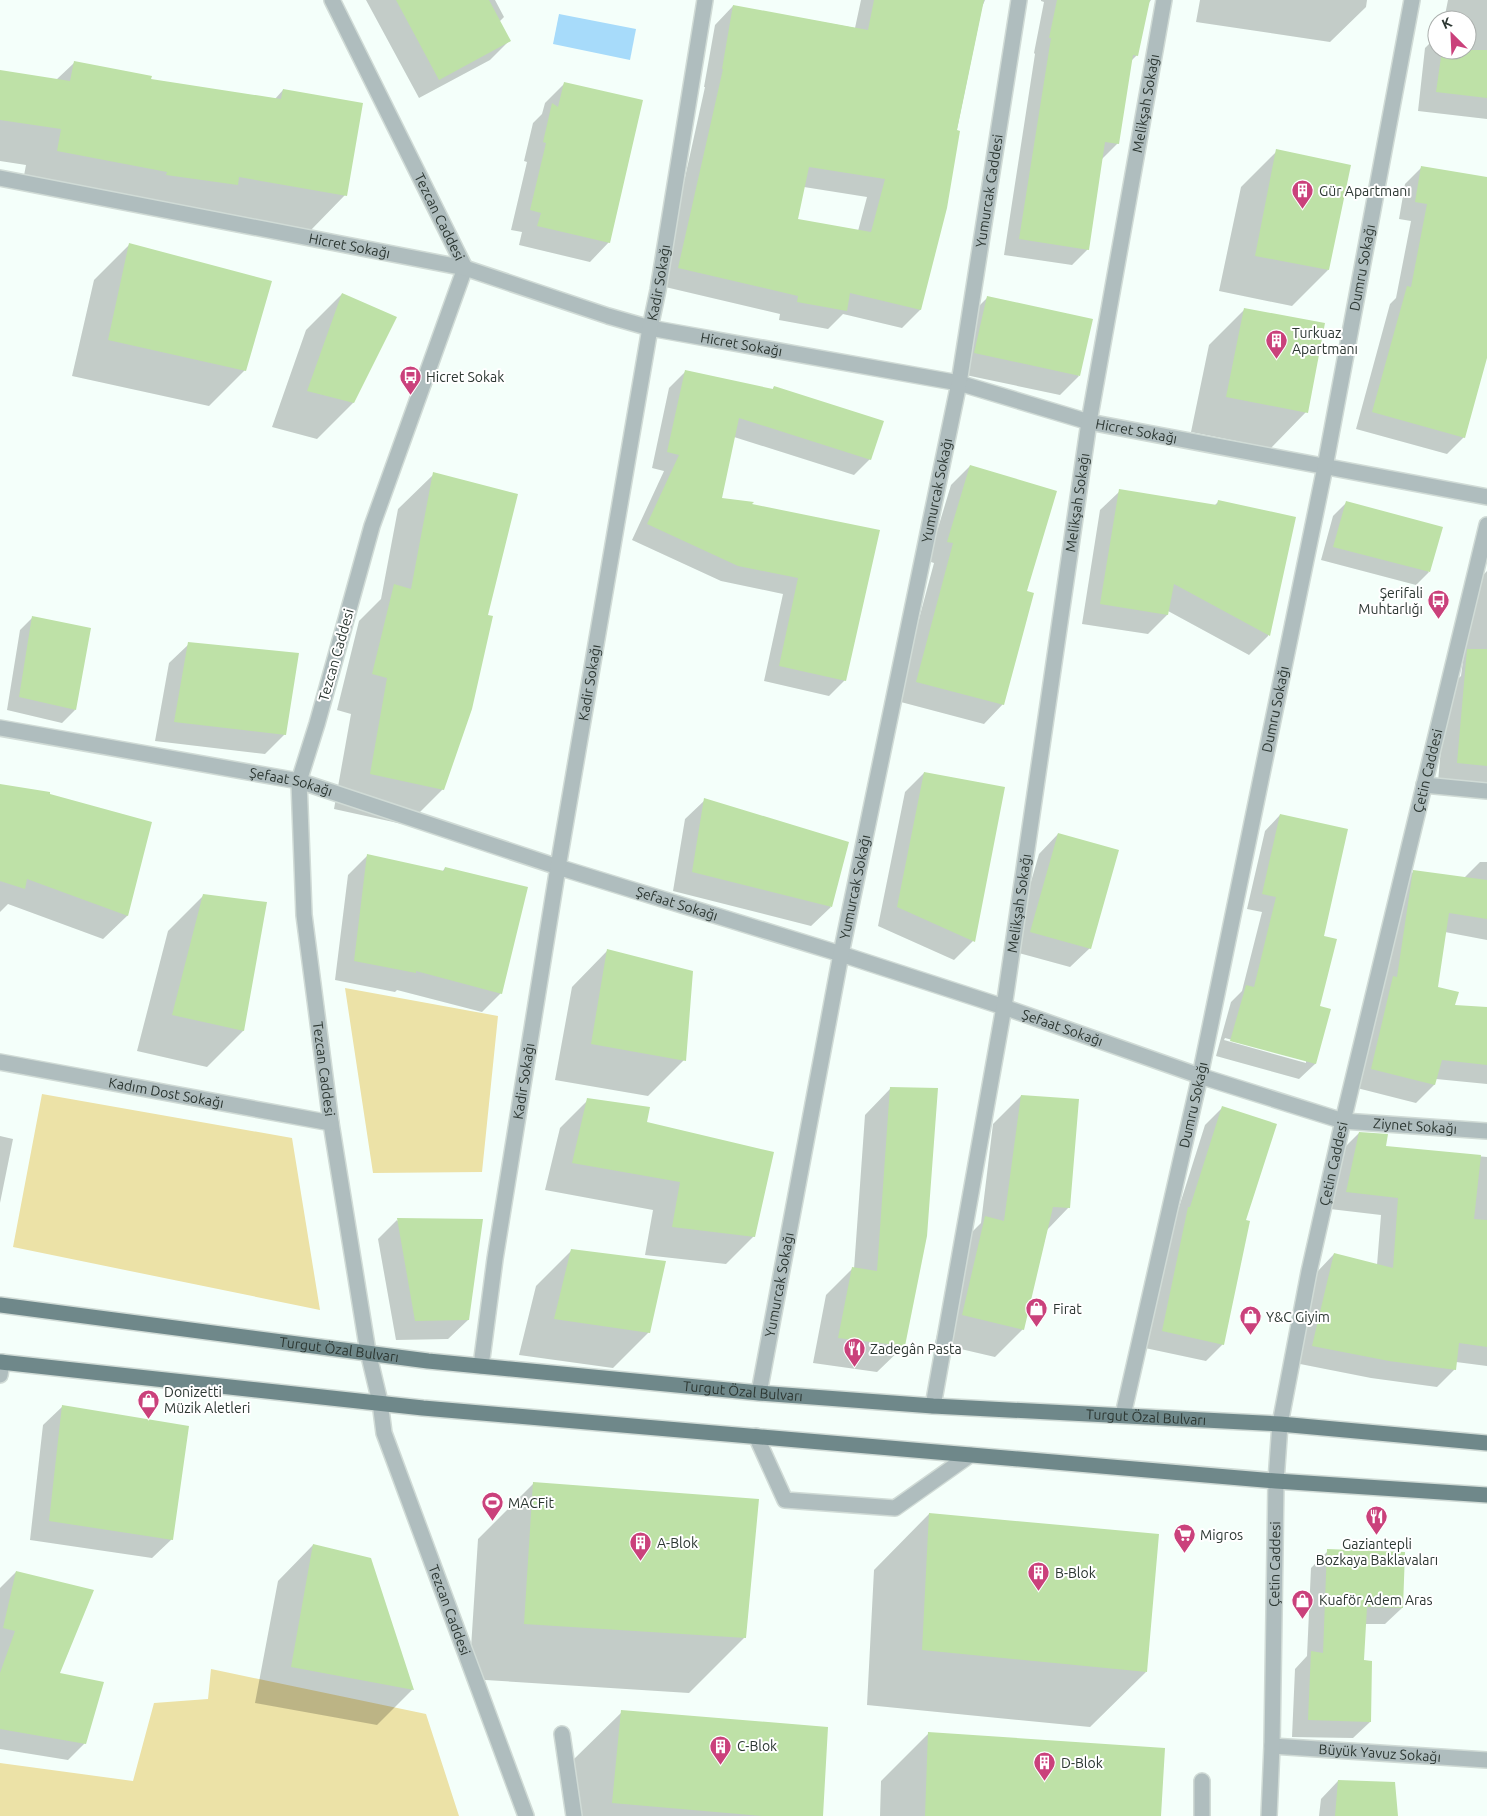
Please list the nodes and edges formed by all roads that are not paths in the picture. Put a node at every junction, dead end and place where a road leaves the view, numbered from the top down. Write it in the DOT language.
graph roads {
  1 [pos="332,0"];
  2 [pos="705,0"];
  3 [pos="1019,0"];
  4 [pos="1164,0"];
  5 [pos="1412,0"];
  6 [pos="0,178"];
  7 [pos="465,268"];
  8 [pos="650,328"];
  9 [pos="959,383"];
  10 [pos="1089,422"];
  11 [pos="1326,467"];
  12 [pos="1487,497"];
  13 [pos="1487,524"];
  14 [pos="0,728"];
  15 [pos="299,781"];
  16 [pos="1424,785"];
  17 [pos="1487,791"];
  18 [pos="558,867"];
  19 [pos="841,954"];
  20 [pos="1004,1007"];
  21 [pos="0,1062"];
  22 [pos="1200,1076"];
  23 [pos="1343,1121"];
  24 [pos="331,1123"];
  25 [pos="1487,1131"];
  26 [pos="0,1305"];
  27 [pos="368,1352"];
  28 [pos="1,1366"];
  29 [pos="482,1366"];
  30 [pos="759,1393"];
  31 [pos="380,1402"];
  32 [pos="933,1406"];
  33 [pos="1123,1415"];
  34 [pos="1280,1424"];
  35 [pos="756,1436"];
  36 [pos="1487,1443"];
  37 [pos="970,1455"];
  38 [pos="1276,1481"];
  39 [pos="1487,1495"];
  40 [pos="562,1734"];
  41 [pos="1272,1746"];
  42 [pos="1487,1760"];
  43 [pos="1202,1781"];
  44 [pos="526,1816"];
  45 [pos="574,1816"];
  46 [pos="1202,1816"];
  47 [pos="1269,1816"];
  1 -- 7 [label="street, Tezcan Caddesi"];
  2 -- 8 [label="street, Kadir Sokağı"];
  3 -- 9 [label="street, Yumurcak Caddesi"];
  4 -- 10 [label="street, Melikşah Sokağı"];
  5 -- 11 [label="street, Dumru Sokağı"];
  6 -- 7 [label="street, Hicret Sokağı"];
  7 -- 8 [label="street, Hicret Sokağı"];
  7 -- 15 [label="street, Tezcan Caddesi"];
  8 -- 9 [label="street, Hicret Sokağı"];
  8 -- 18 [label="street, Kadir Sokağı"];
  9 -- 10 [label="street, Hicret Sokağı"];
  9 -- 19 [label="street, Yumurcak Sokağı"];
  10 -- 11 [label="street, Hicret Sokağı"];
  10 -- 20 [label="street, Melikşah Sokağı"];
  11 -- 12 [label="street, Hicret Sokağı"];
  11 -- 22 [label="street, Dumru Sokağı"];
  13 -- 16 [label="street, Çetin Caddesi"];
  14 -- 15 [label="street, Şefaat Sokağı"];
  15 -- 18 [label="street, Şefaat Sokağı"];
  15 -- 24 [label="street, Tezcan Caddesi"];
  16 -- 17 [label="street"];
  16 -- 23 [label="street, Çetin Caddesi"];
  18 -- 19 [label="street, Şefaat Sokağı"];
  18 -- 29 [label="street, Kadir Sokağı"];
  19 -- 20 [label="street, Şefaat Sokağı"];
  19 -- 30 [label="street, Yumurcak Sokağı"];
  20 -- 22 [label="street, Şefaat Sokağı"];
  20 -- 32 [label="street"];
  21 -- 24 [label="street, Kadım Dost Sokağı"];
  22 -- 23 [label="street, Şefaat Sokağı"];
  22 -- 33 [label="street, Dumru Sokağı"];
  23 -- 25 [label="street, Ziynet Sokağı"];
  23 -- 34 [label="street, Çetin Caddesi"];
  24 -- 27 [label="street, Tezcan Caddesi"];
  26 -- 27 [label="main road, Turgut Özal Bulvarı"];
  27 -- 29 [label="main road, Turgut Özal Bulvarı"];
  27 -- 31 [label="street, Tezcan Caddesi"];
  28 -- 31 [label="main road"];
  29 -- 30 [label="main road, Turgut Özal Bulvarı"];
  30 -- 32 [label="main road, Turgut Özal Bulvarı"];
  31 -- 35 [label="main road"];
  31 -- 44 [label="street, Tezcan Caddesi"];
  32 -- 33 [label="main road, Turgut Özal Bulvarı"];
  33 -- 34 [label="main road, Turgut Özal Bulvarı"];
  34 -- 36 [label="main road, Turgut Özal Bulvarı"];
  34 -- 38 [label="street, Çetin Caddesi"];
  35 -- 37 [label="main road"];
  35 -- 37 [label="street"];
  37 -- 38 [label="main road"];
  38 -- 39 [label="main road"];
  38 -- 41 [label="street, Çetin Caddesi"];
  40 -- 45 [label="street"];
  41 -- 42 [label="street, Büyük Yavuz Sokağı"];
  41 -- 47 [label="street, Çetin Caddesi"];
  43 -- 46 [label="street"];
}
